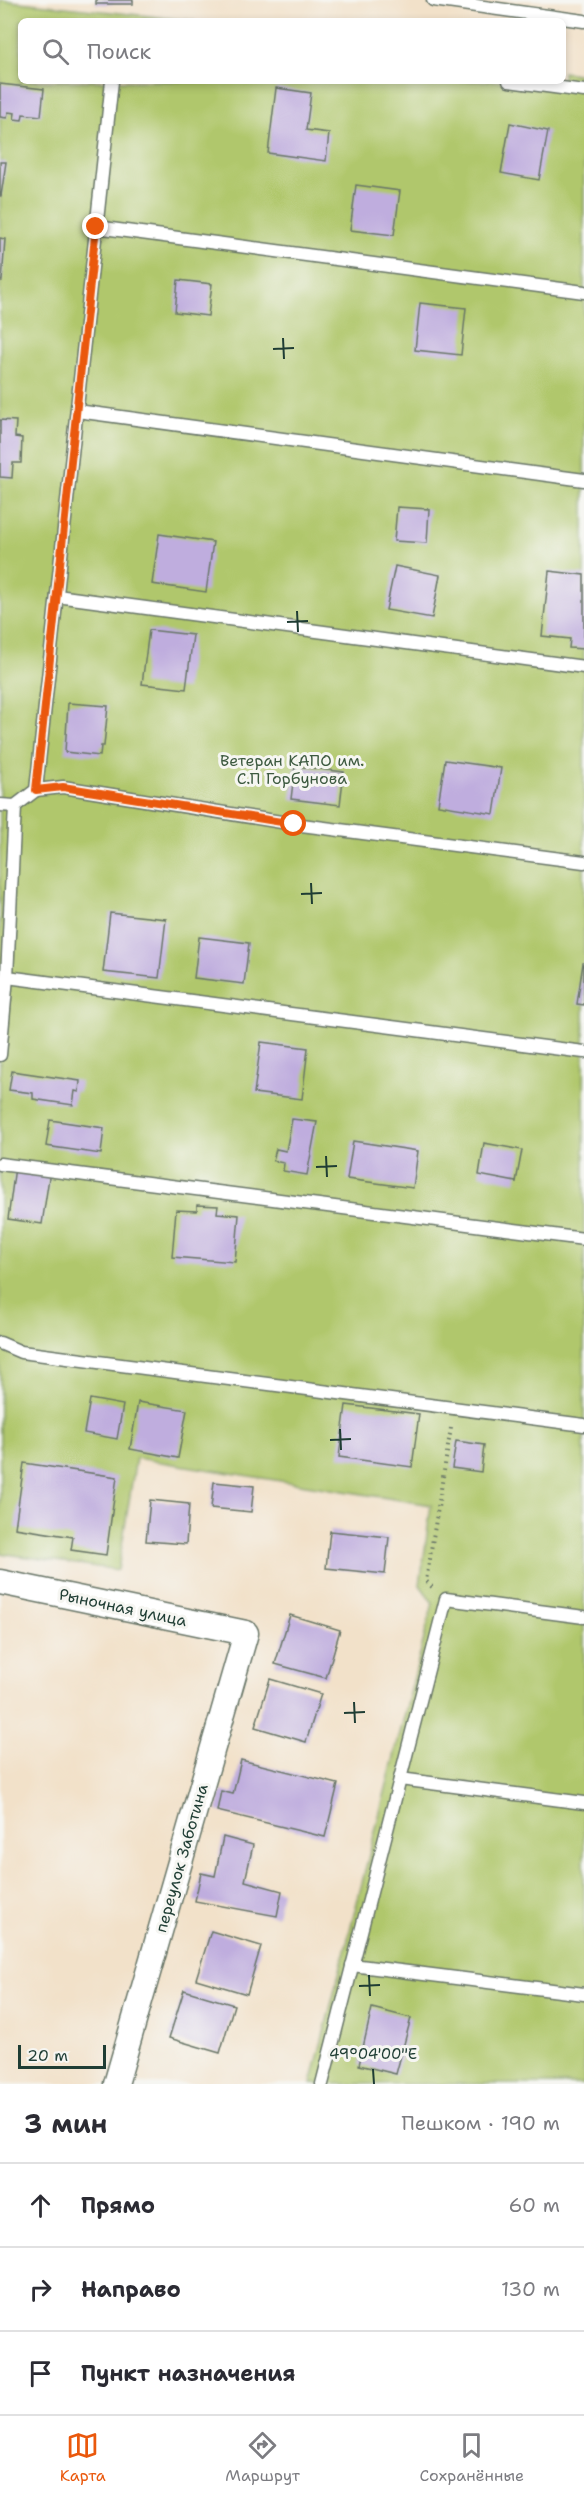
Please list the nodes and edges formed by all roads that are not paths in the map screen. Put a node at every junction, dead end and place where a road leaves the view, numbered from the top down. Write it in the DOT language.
graph roads {
  1 [pos="433,0"];
  2 [pos="562,18"];
  3 [pos="566,18"];
  4 [pos="584,21"];
  5 [pos="112,84"];
  6 [pos="532,84"];
  7 [pos="584,91"];
  8 [pos="96,227"];
  9 [pos="584,292"];
  10 [pos="76,411"];
  11 [pos="584,480"];
  12 [pos="57,596"];
  13 [pos="584,667"];
  14 [pos="36,790"];
  15 [pos="0,805"];
  16 [pos="15,806"];
  17 [pos="584,862"];
  18 [pos="7,977"];
  19 [pos="584,1052"];
  20 [pos="0,1055"];
  21 [pos="0,1164"];
  22 [pos="584,1239"];
  23 [pos="0,1343"];
  24 [pos="584,1425"];
  25 [pos="0,1582"];
  26 [pos="584,1617"];
  27 [pos="246,1633"];
  28 [pos="400,1779"];
  29 [pos="584,1803"];
  30 [pos="352,1965"];
  31 [pos="584,1994"];
  32 [pos="116,2084"];
  33 [pos="322,2084"];
  1 -- 2 [label="lane"];
  3 -- 4 [label="lane"];
  5 -- 8 [label="lane"];
  6 -- 7 [label="lane"];
  8 -- 9 [label="lane"];
  8 -- 10 [label="lane"];
  10 -- 11 [label="lane"];
  10 -- 12 [label="lane"];
  12 -- 13 [label="lane"];
  12 -- 14 [label="lane"];
  14 -- 16 [label="lane"];
  14 -- 17 [label="lane"];
  15 -- 16 [label="lane"];
  16 -- 18 [label="lane"];
  18 -- 19 [label="lane"];
  18 -- 20 [label="lane"];
  21 -- 22 [label="lane"];
  23 -- 24 [label="lane"];
  25 -- 27 [label="street, Рыночная улица"];
  26 -- 28 [label="lane"];
  27 -- 32 [label="street, переулок Заботина"];
  28 -- 29 [label="lane"];
  28 -- 30 [label="lane"];
  30 -- 31 [label="lane"];
  30 -- 33 [label="lane"];
}
